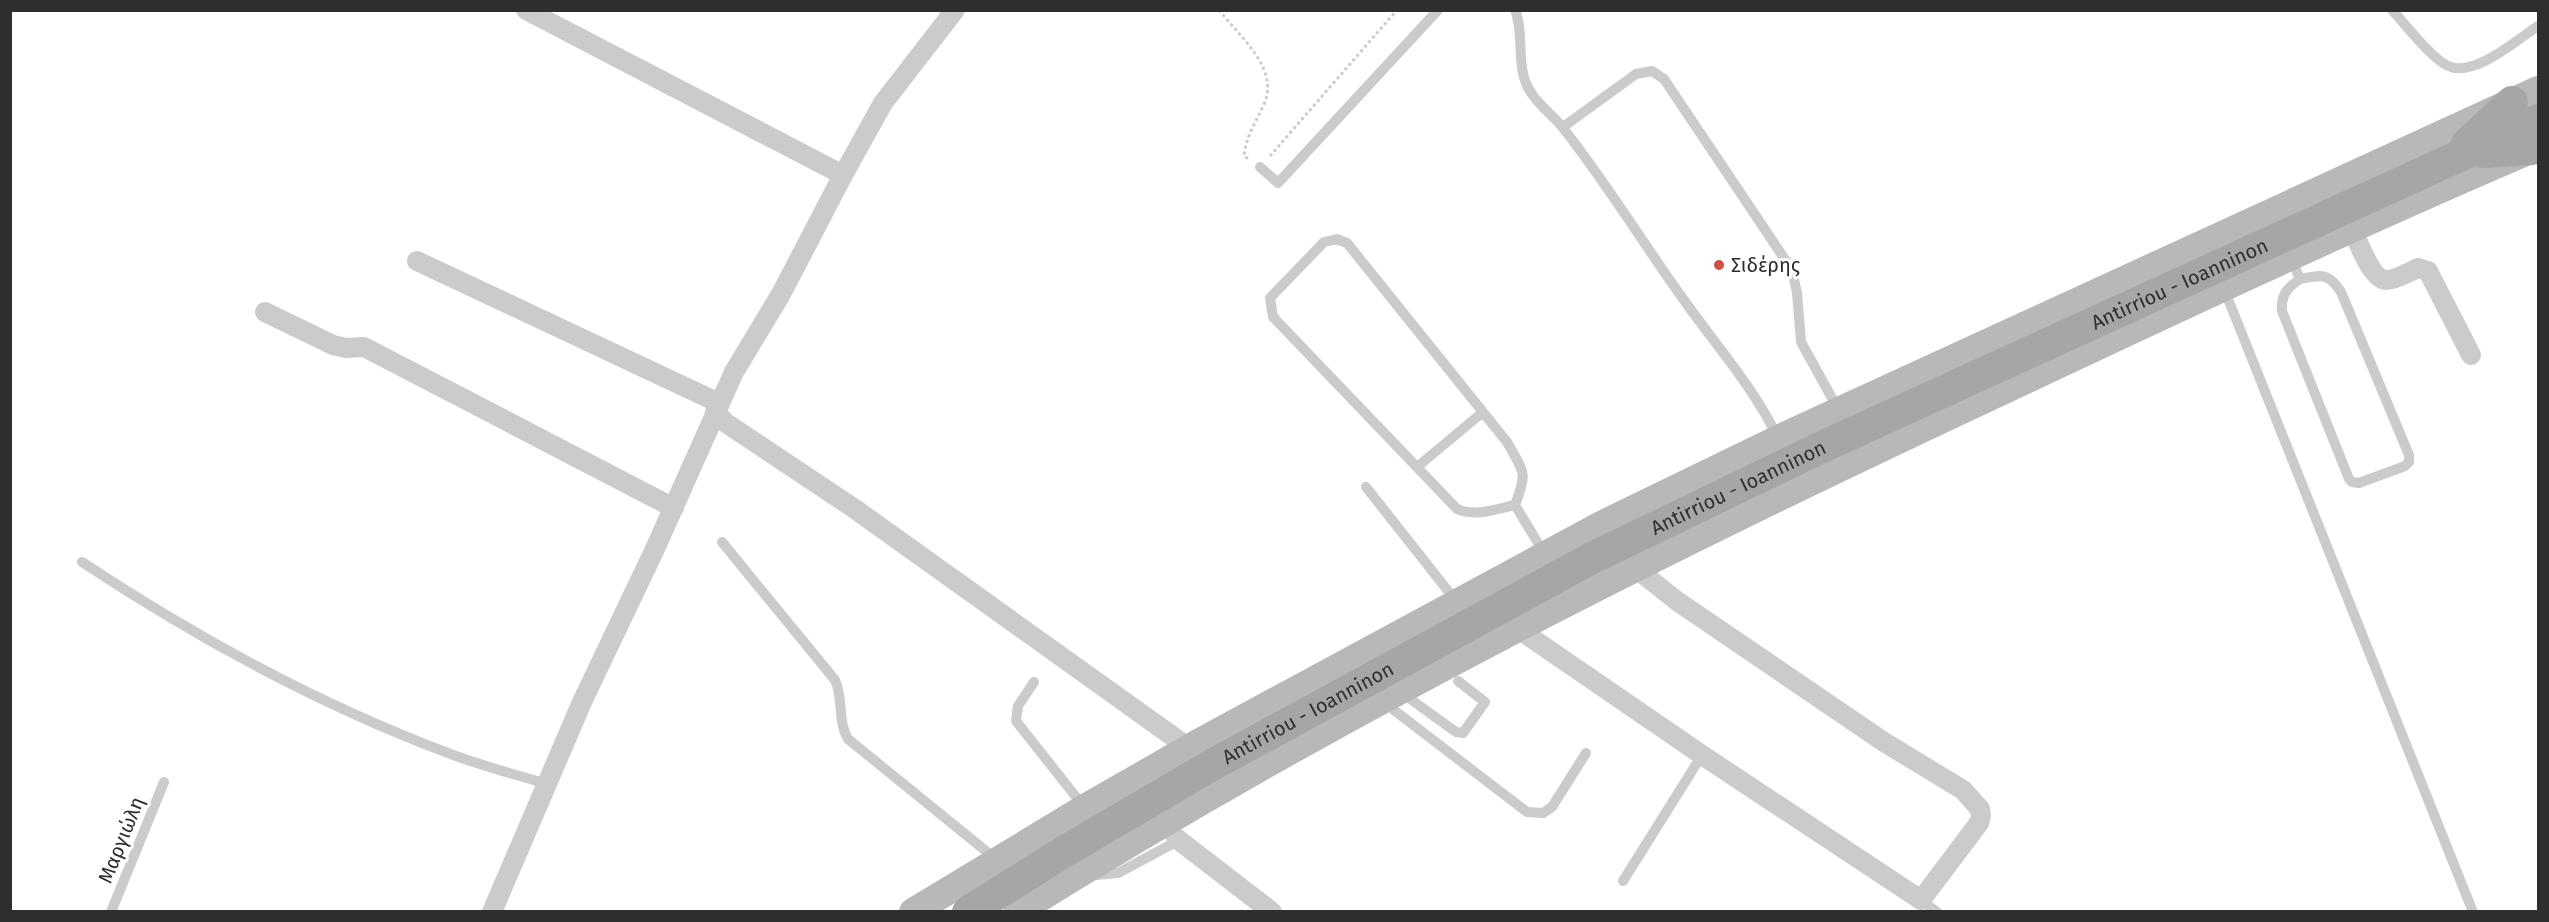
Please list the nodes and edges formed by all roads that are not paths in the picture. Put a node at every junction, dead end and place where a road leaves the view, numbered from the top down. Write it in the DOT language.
graph roads {
  1 [pos="526,10"];
  2 [pos="955,10"];
  3 [pos="1438,10"];
  4 [pos="1515,10"];
  5 [pos="2392,10"];
  6 [pos="2538,26"];
  7 [pos="2525,96"];
  8 [pos="1563,127"];
  9 [pos="2536,139"];
  10 [pos="2448,160"];
  11 [pos="1260,167"];
  12 [pos="843,175"];
  13 [pos="2352,229"];
  14 [pos="417,261"];
  15 [pos="2296,268"];
  16 [pos="2224,289"];
  17 [pos="265,312"];
  18 [pos="2471,355"];
  19 [pos="717,408"];
  20 [pos="1838,411"];
  21 [pos="1483,412"];
  22 [pos="1778,439"];
  23 [pos="1417,467"];
  24 [pos="1366,487"];
  25 [pos="1515,505"];
  26 [pos="674,508"];
  27 [pos="722,542"];
  28 [pos="1545,554"];
  29 [pos="82,562"];
  30 [pos="1635,567"];
  31 [pos="1456,601"];
  32 [pos="1517,628"];
  33 [pos="1458,681"];
  34 [pos="1034,682"];
  35 [pos="1391,696"];
  36 [pos="1189,748"];
  37 [pos="1586,753"];
  38 [pos="1702,755"];
  39 [pos="164,782"];
  40 [pos="547,784"];
  41 [pos="1085,808"];
  42 [pos="1174,829"];
  43 [pos="998,860"];
  44 [pos="1623,881"];
  45 [pos="1921,900"];
  46 [pos="111,912"];
  47 [pos="492,912"];
  48 [pos="913,912"];
  49 [pos="968,912"];
  50 [pos="1017,912"];
  51 [pos="1272,912"];
  52 [pos="1937,912"];
  53 [pos="2473,912"];
  1 -- 12 [label="street"];
  2 -- 12 [label="street"];
  3 -- 11 [label="lane"];
  4 -- 8 [label="lane"];
  5 -- 6 [label="lane"];
  7 -- 10 [label="main road"];
  7 -- 20 [label="street"];
  8 -- 20 [label="lane"];
  8 -- 22 [label="lane"];
  9 -- 10 [label="main road, Antirriou - Ioanninon"];
  9 -- 13 [label="street"];
  10 -- 49 [label="main road, Antirriou - Ioanninon"];
  12 -- 19 [label="street"];
  13 -- 15 [label="street"];
  13 -- 18 [label="street"];
  14 -- 19 [label="street"];
  15 -- 15 [label="lane"];
  15 -- 16 [label="street"];
  16 -- 30 [label="street"];
  16 -- 53 [label="lane"];
  17 -- 26 [label="street"];
  19 -- 26 [label="street"];
  19 -- 36 [label="street"];
  20 -- 22 [label="street"];
  21 -- 23 [label="lane"];
  21 -- 23 [label="lane"];
  21 -- 25 [label="lane"];
  22 -- 28 [label="street"];
  23 -- 25 [label="lane"];
  24 -- 31 [label="lane"];
  25 -- 28 [label="lane"];
  26 -- 40 [label="street"];
  27 -- 43 [label="lane"];
  28 -- 31 [label="street"];
  29 -- 40 [label="lane"];
  30 -- 32 [label="street"];
  30 -- 45 [label="street"];
  31 -- 36 [label="street"];
  32 -- 35 [label="street"];
  32 -- 38 [label="street"];
  33 -- 35 [label="lane"];
  34 -- 41 [label="lane"];
  35 -- 37 [label="lane"];
  35 -- 42 [label="street"];
  36 -- 41 [label="street"];
  38 -- 44 [label="lane"];
  38 -- 45 [label="street"];
  39 -- 46 [label="lane, Μαργιώλη"];
  40 -- 47 [label="street"];
  41 -- 43 [label="street"];
  42 -- 50 [label="street"];
  42 -- 51 [label="street"];
  43 -- 48 [label="street"];
  45 -- 52 [label="lane"];
}
